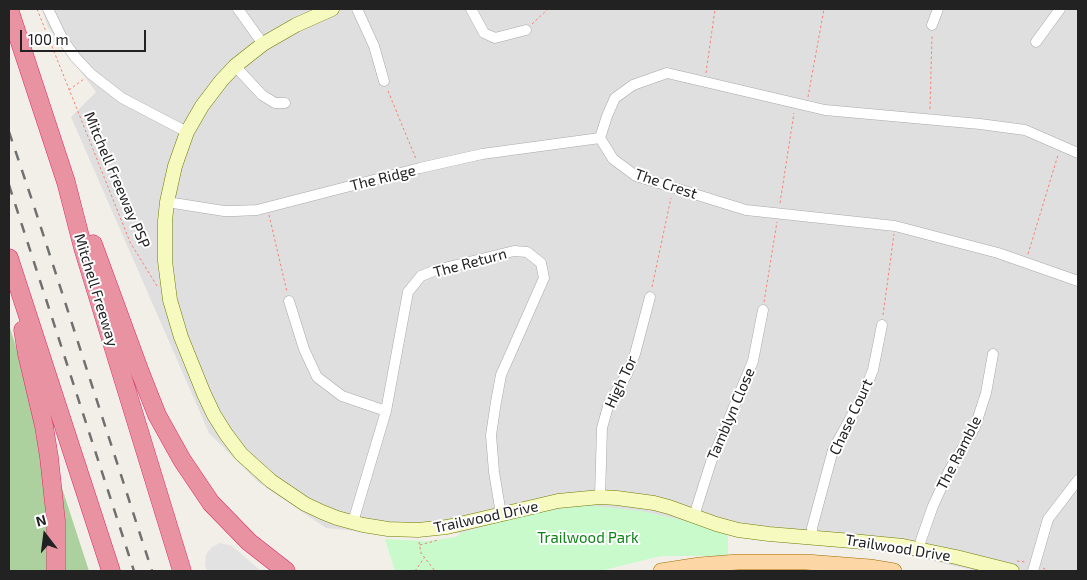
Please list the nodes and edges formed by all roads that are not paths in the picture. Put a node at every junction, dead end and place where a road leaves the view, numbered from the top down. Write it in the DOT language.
graph roads {
  1 [pos="9,9"];
  2 [pos="48,9"];
  3 [pos="238,9"];
  4 [pos="332,9"];
  5 [pos="357,9"];
  6 [pos="472,9"];
  7 [pos="938,9"];
  8 [pos="1060,9"];
  9 [pos="932,25"];
  10 [pos="526,30"];
  11 [pos="1036,42"];
  12 [pos="263,44"];
  13 [pos="235,66"];
  14 [pos="384,81"];
  15 [pos="285,103"];
  16 [pos="188,132"];
  17 [pos="600,138"];
  18 [pos="1078,152"];
  19 [pos="66,182"];
  20 [pos="167,202"];
  21 [pos="9,258"];
  22 [pos="14,276"];
  23 [pos="1078,281"];
  24 [pos="650,297"];
  25 [pos="289,301"];
  26 [pos="763,310"];
  27 [pos="882,325"];
  28 [pos="993,354"];
  29 [pos="386,411"];
  30 [pos="1078,480"];
  31 [pos="600,497"];
  32 [pos="501,514"];
  33 [pos="694,516"];
  34 [pos="353,522"];
  35 [pos="813,537"];
  36 [pos="919,549"];
  37 [pos="56,571"];
  38 [pos="111,571"];
  39 [pos="182,571"];
  40 [pos="286,571"];
  41 [pos="661,571"];
  42 [pos="894,571"];
  43 [pos="1012,571"];
  44 [pos="1033,571"];
  1 -- 19 [label="highway, Mitchell Freeway"];
  2 -- 16 [label="street"];
  3 -- 12 [label="street"];
  4 -- 12 [label="street, Trailwood Drive"];
  5 -- 14 [label="street"];
  6 -- 10 [label="street"];
  7 -- 9 [label="street"];
  8 -- 11 [label="street"];
  12 -- 13 [label="street, Trailwood Drive"];
  13 -- 15 [label="street"];
  13 -- 16 [label="street, Trailwood Drive"];
  16 -- 20 [label="street, Trailwood Drive"];
  17 -- 18 [label="street"];
  17 -- 20 [label="street, The Ridge"];
  17 -- 23 [label="street, The Crest"];
  19 -- 39 [label="highway, Mitchell Freeway"];
  19 -- 40 [label="highway"];
  20 -- 34 [label="street, Trailwood Drive"];
  21 -- 22 [label="highway"];
  22 -- 37 [label="highway"];
  22 -- 38 [label="highway"];
  24 -- 31 [label="street, High Tor"];
  25 -- 29 [label="street"];
  26 -- 33 [label="street, Tamblyn Close"];
  27 -- 35 [label="street, Chase Court"];
  28 -- 36 [label="street, The Ramble"];
  29 -- 32 [label="street, The Return"];
  29 -- 34 [label="street, The Return"];
  30 -- 44 [label="street"];
  31 -- 32 [label="street, Trailwood Drive"];
  31 -- 33 [label="street, Trailwood Drive"];
  32 -- 34 [label="street, Trailwood Drive"];
  33 -- 35 [label="street, Trailwood Drive"];
  35 -- 36 [label="street, Trailwood Drive"];
  36 -- 43 [label="street, Trailwood Drive"];
  41 -- 42 [label="main road"];
}
